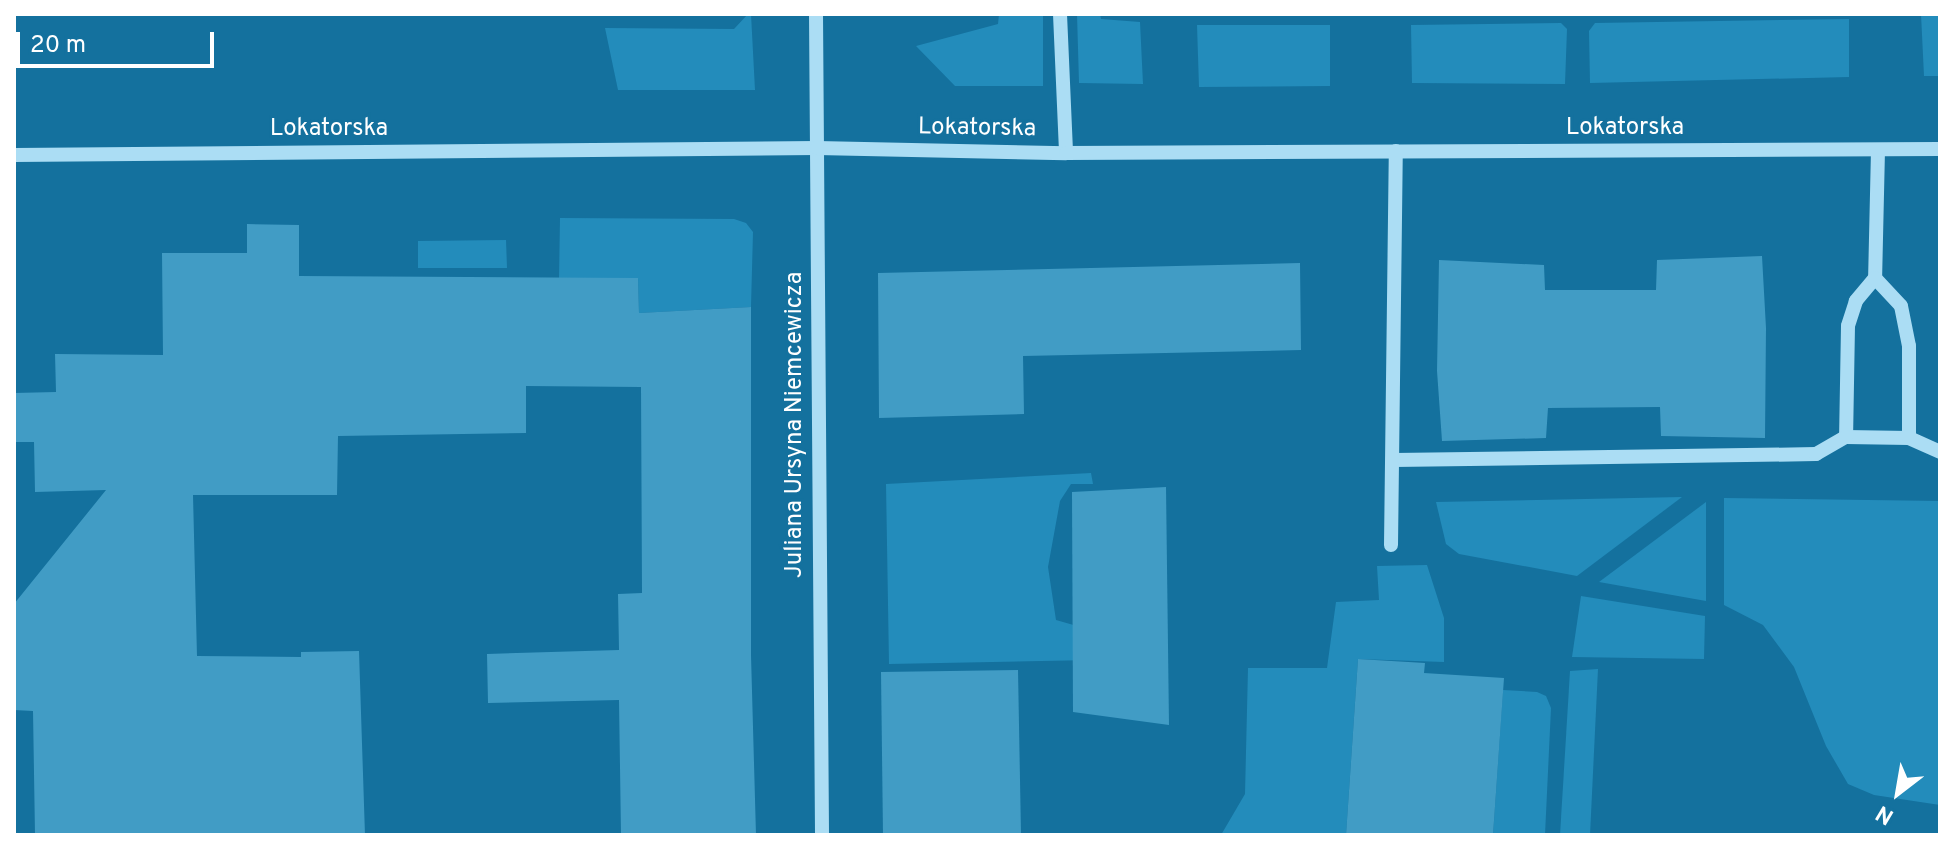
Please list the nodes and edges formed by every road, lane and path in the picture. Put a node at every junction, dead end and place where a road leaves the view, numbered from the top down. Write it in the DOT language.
graph roads {
  1 [pos="816,14"];
  2 [pos="1060,14"];
  3 [pos="817,148"];
  4 [pos="1940,149"];
  5 [pos="1878,150"];
  6 [pos="1396,151"];
  7 [pos="1066,153"];
  8 [pos="14,155"];
  9 [pos="1875,278"];
  10 [pos="1846,437"];
  11 [pos="1909,438"];
  12 [pos="1940,452"];
  13 [pos="1394,460"];
  14 [pos="1391,545"];
  15 [pos="822,835"];
  1 -- 3 [label="street, Juliana Ursyna Niemcewicza"];
  2 -- 7 [label="street"];
  3 -- 7 [label="street, Lokatorska"];
  3 -- 8 [label="street, Lokatorska"];
  3 -- 15 [label="street, Juliana Ursyna Niemcewicza"];
  4 -- 5 [label="street, Lokatorska"];
  5 -- 6 [label="street, Lokatorska"];
  5 -- 9 [label="street"];
  6 -- 7 [label="street, Lokatorska"];
  6 -- 13 [label="street"];
  9 -- 10 [label="street"];
  9 -- 11 [label="street"];
  10 -- 11 [label="street"];
  10 -- 13 [label="street"];
  11 -- 12 [label="street"];
  13 -- 14 [label="street"];
}
